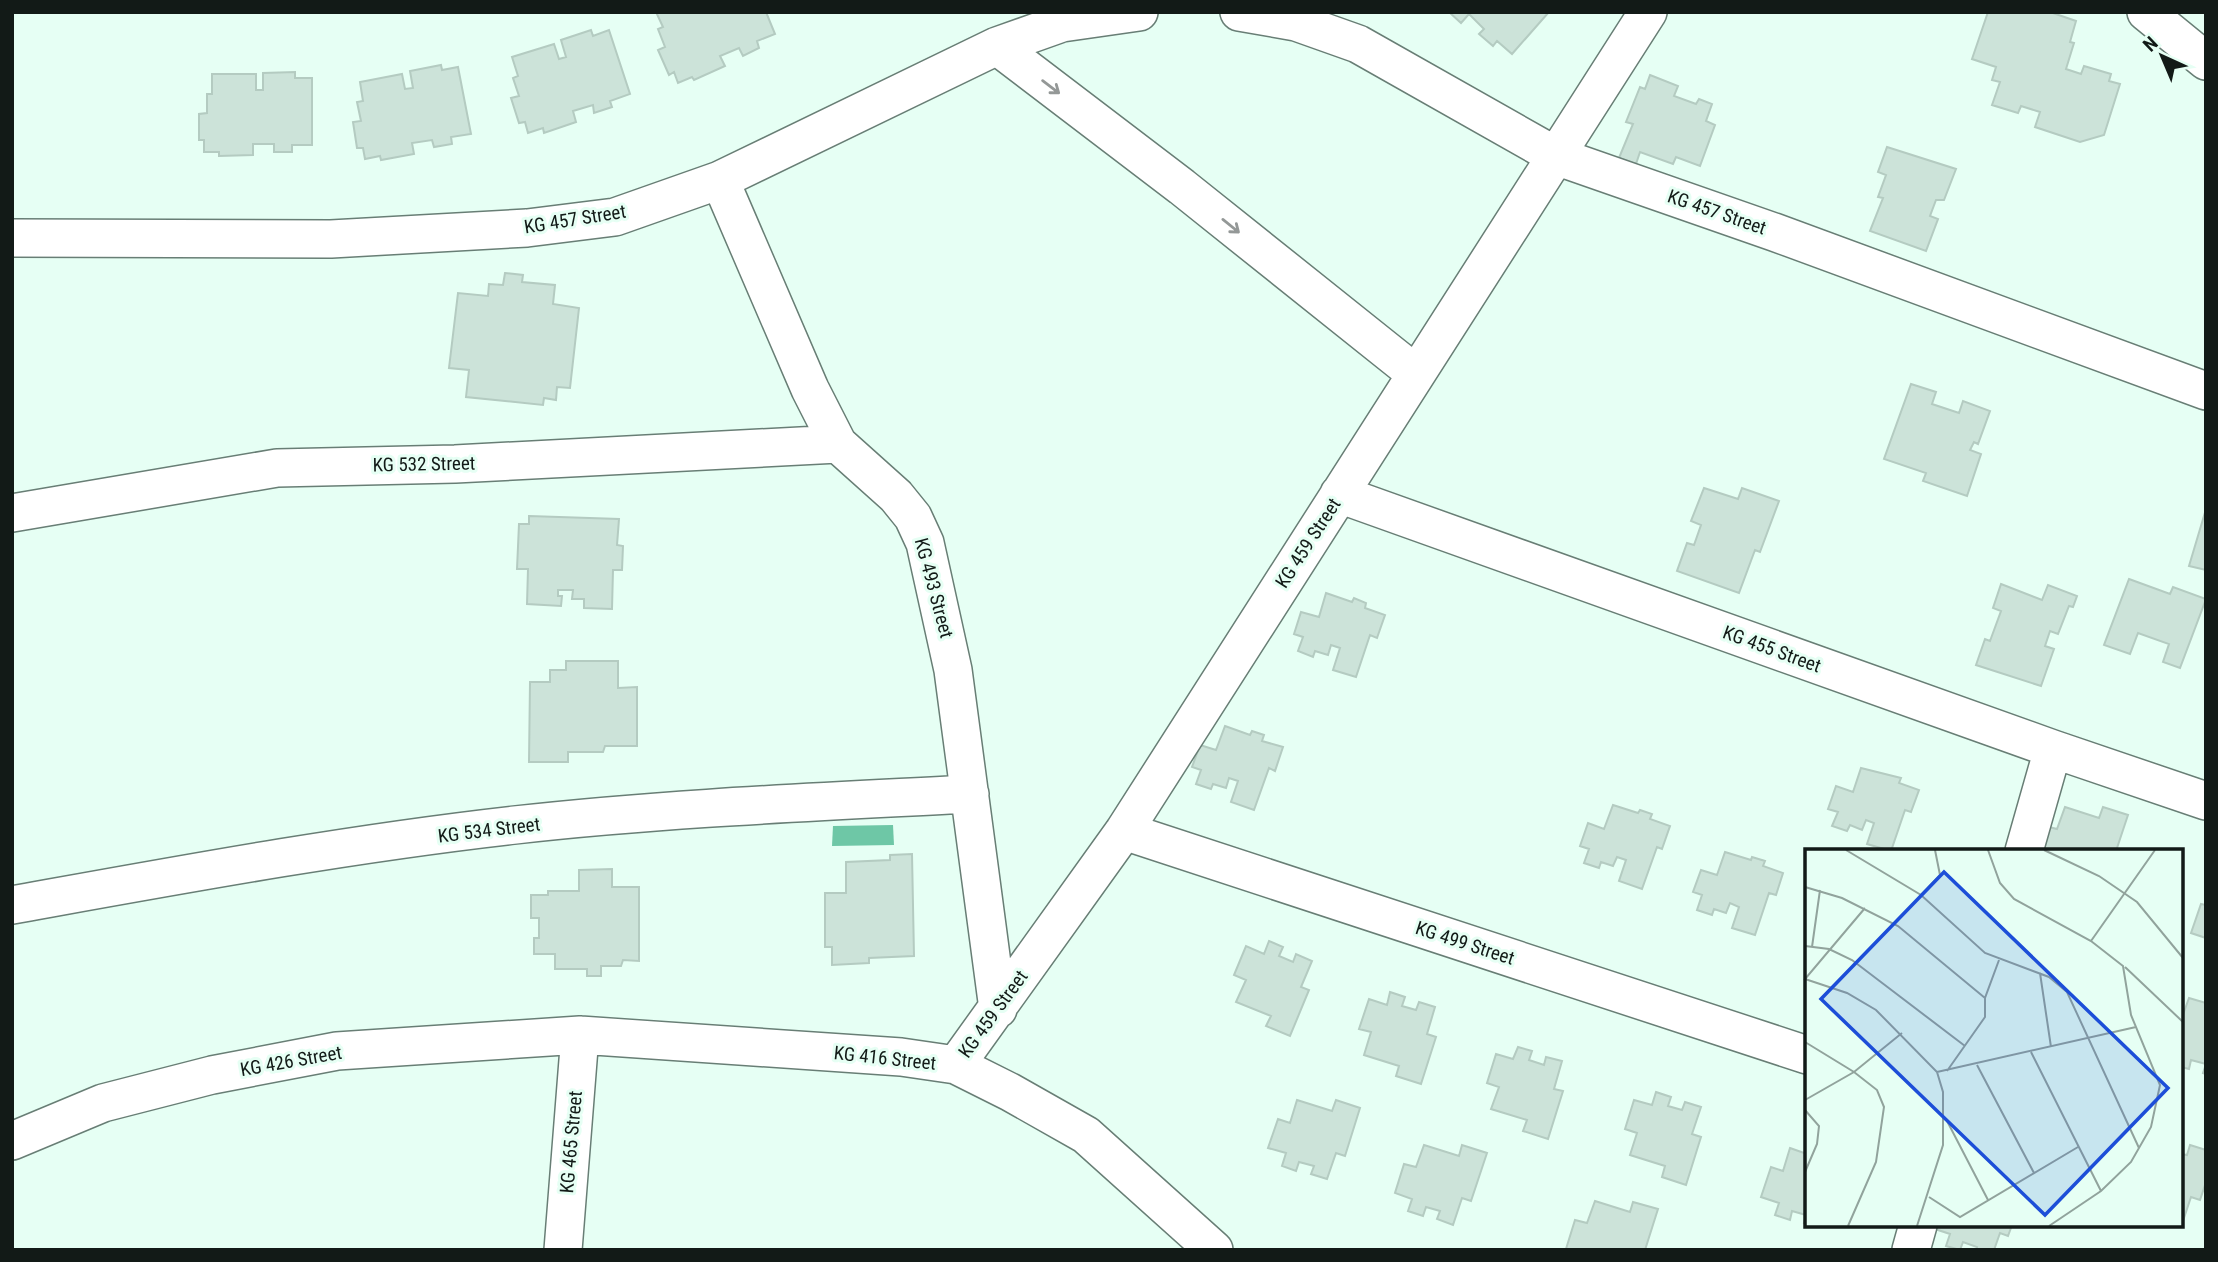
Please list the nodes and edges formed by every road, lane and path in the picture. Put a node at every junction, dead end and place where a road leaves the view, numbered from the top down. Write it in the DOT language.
graph roads {
  1 [pos="1139,12"];
  2 [pos="1240,12"];
  3 [pos="1648,12"];
  4 [pos="2146,12"];
  5 [pos="997,46"];
  6 [pos="2206,61"];
  7 [pos="1556,156"];
  8 [pos="720,180"];
  9 [pos="12,238"];
  10 [pos="1416,374"];
  11 [pos="2206,391"];
  12 [pos="838,444"];
  13 [pos="1339,494"];
  14 [pos="12,513"];
  15 [pos="2053,749"];
  16 [pos="970,794"];
  17 [pos="2206,801"];
  18 [pos="1124,831"];
  19 [pos="2025,849"];
  20 [pos="12,905"];
  21 [pos="998,1009"];
  22 [pos="580,1035"];
  23 [pos="1805,1054"];
  24 [pos="956,1065"];
  25 [pos="12,1140"];
  26 [pos="1917,1227"];
  27 [pos="563,1250"];
  28 [pos="1214,1250"];
  29 [pos="1911,1250"];
  1 -- 5 [label="street, KG 457 Street"];
  2 -- 7 [label="street, KG 457 Street"];
  3 -- 7 [label="street, KG 459 Street"];
  4 -- 6 [label="street"];
  5 -- 8 [label="street, KG 457 Street"];
  5 -- 10 [label="street, one-way"];
  7 -- 10 [label="street, KG 459 Street"];
  7 -- 11 [label="street, KG 457 Street"];
  8 -- 9 [label="street, KG 457 Street"];
  8 -- 12 [label="street, KG 493 Street"];
  10 -- 13 [label="street, KG 459 Street"];
  12 -- 14 [label="street, KG 532 Street"];
  12 -- 16 [label="street, KG 493 Street"];
  13 -- 15 [label="street, KG 455 Street"];
  13 -- 18 [label="street, KG 459 Street"];
  15 -- 17 [label="street, KG 455 Street"];
  15 -- 19 [label="street"];
  16 -- 20 [label="street, KG 534 Street"];
  16 -- 21 [label="street, KG 493 Street"];
  18 -- 21 [label="street, KG 459 Street"];
  18 -- 23 [label="street, KG 499 Street"];
  21 -- 24 [label="street, KG 459 Street"];
  22 -- 24 [label="street, KG 416 Street"];
  22 -- 25 [label="street, KG 426 Street"];
  22 -- 27 [label="street, KG 465 Street"];
  24 -- 28 [label="street, KG 416 Street"];
  26 -- 29 [label="street"];
}
